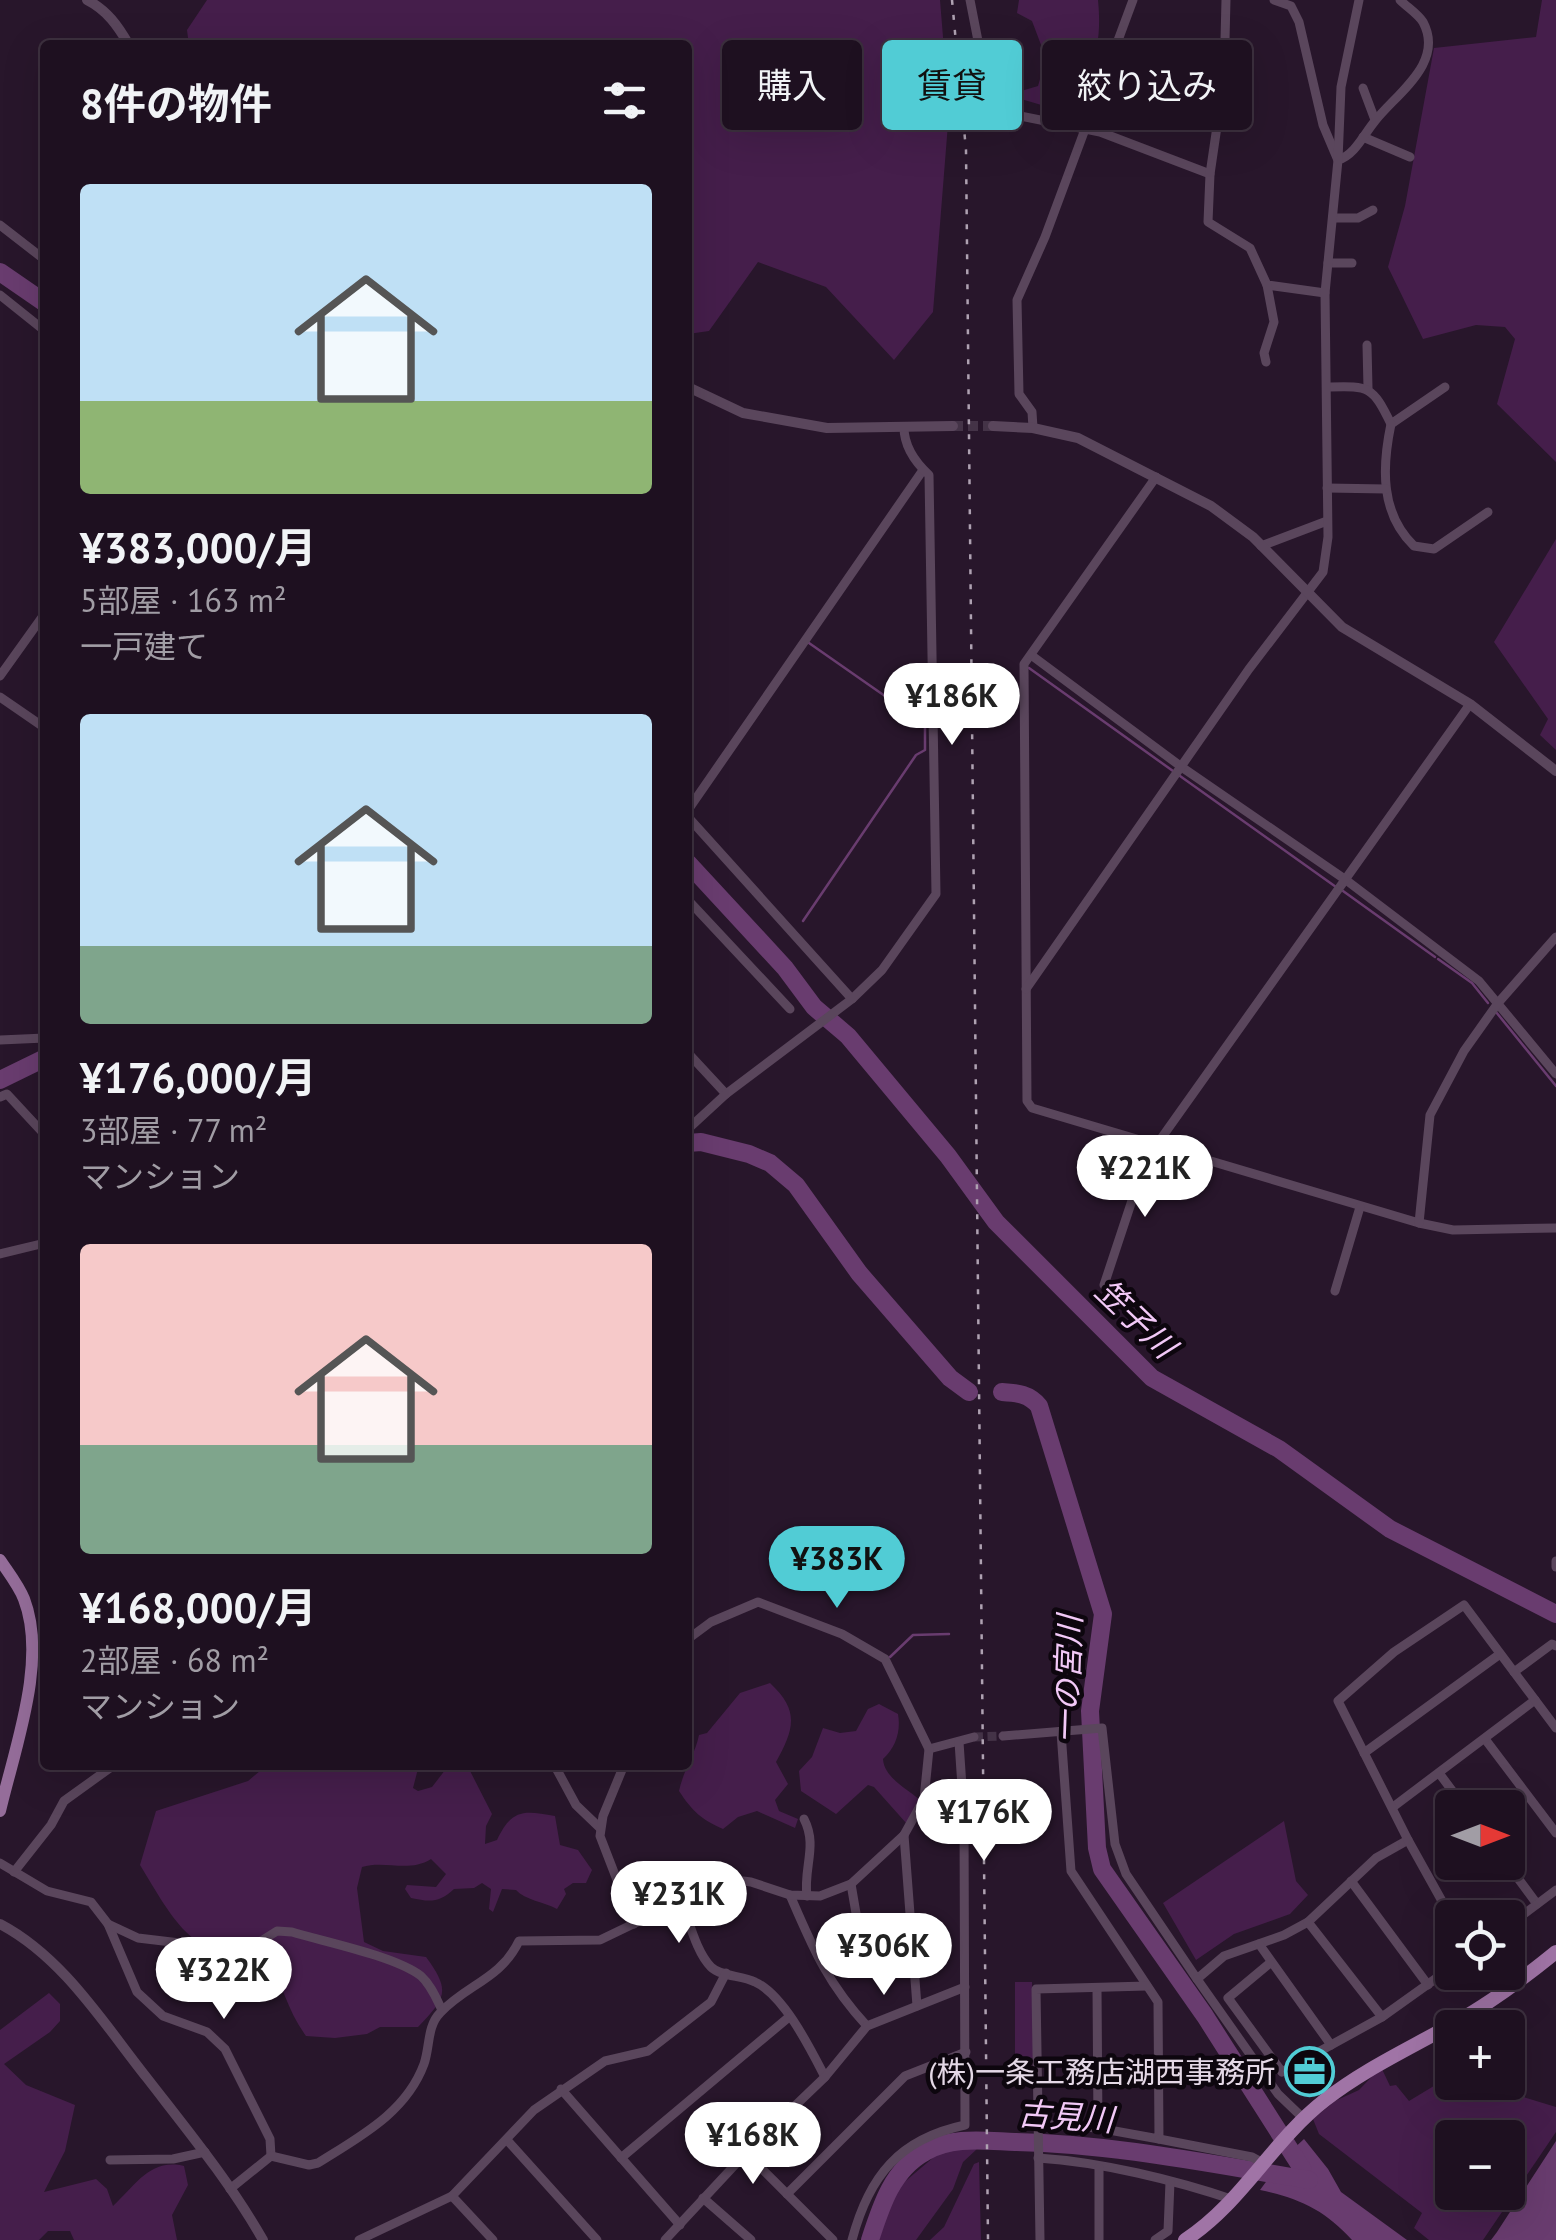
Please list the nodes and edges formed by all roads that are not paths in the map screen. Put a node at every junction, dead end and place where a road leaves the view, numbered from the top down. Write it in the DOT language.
graph roads {
  1 [pos="87,0"];
  2 [pos="970,0"];
  3 [pos="1133,0"];
  4 [pos="1226,0"];
  5 [pos="1274,0"];
  6 [pos="1359,0"];
  7 [pos="1400,0"];
  8 [pos="1290,3"];
  9 [pos="126,40"];
  10 [pos="979,40"];
  11 [pos="1118,40"];
  12 [pos="1364,88"];
  13 [pos="1376,120"];
  14 [pos="1083,130"];
  15 [pos="1090,130"];
  16 [pos="1363,136"];
  17 [pos="1410,157"];
  18 [pos="1338,160"];
  19 [pos="1210,174"];
  20 [pos="1373,210"];
  21 [pos="1333,218"];
  22 [pos="0,225"];
  23 [pos="40,256"];
  24 [pos="1328,263"];
  25 [pos="1352,263"];
  26 [pos="1266,285"];
  27 [pos="1325,292"];
  28 [pos="0,295"];
  29 [pos="40,326"];
  30 [pos="1367,345"];
  31 [pos="1266,362"];
  32 [pos="1327,387"];
  33 [pos="1444,387"];
  34 [pos="1368,388"];
  35 [pos="692,389"];
  36 [pos="1390,424"];
  37 [pos="953,426"];
  38 [pos="993,426"];
  39 [pos="904,427"];
  40 [pos="1033,428"];
  41 [pos="923,470"];
  42 [pos="1156,477"];
  43 [pos="1327,488"];
  44 [pos="1386,489"];
  45 [pos="1488,512"];
  46 [pos="1328,521"];
  47 [pos="1261,546"];
  48 [pos="1306,594"];
  49 [pos="40,621"];
  50 [pos="1031,655"];
  51 [pos="0,676"];
  52 [pos="0,697"];
  53 [pos="1470,704"];
  54 [pos="40,725"];
  55 [pos="1183,768"];
  56 [pos="1556,771"];
  57 [pos="692,808"];
  58 [pos="692,819"];
  59 [pos="1346,880"];
  60 [pos="692,904"];
  61 [pos="1556,937"];
  62 [pos="1024,991"];
  63 [pos="852,999"];
  64 [pos="1498,1003"];
  65 [pos="790,1009"];
  66 [pos="40,1038"];
  67 [pos="0,1040"];
  68 [pos="692,1057"];
  69 [pos="1556,1074"];
  70 [pos="726,1094"];
  71 [pos="0,1097"];
  72 [pos="692,1125"];
  73 [pos="40,1129"];
  74 [pos="1151,1143"];
  75 [pos="1360,1206"];
  76 [pos="1419,1223"];
  77 [pos="1556,1228"];
  78 [pos="40,1244"];
  79 [pos="0,1254"];
  80 [pos="1104,1286"];
  81 [pos="1335,1291"];
  82 [pos="0,1560"];
  83 [pos="692,1636"];
  84 [pos="1556,1646"];
  85 [pos="1500,1654"];
  86 [pos="1514,1672"];
  87 [pos="1535,1700"];
  88 [pos="1556,1728"];
  89 [pos="1061,1732"];
  90 [pos="1002,1736"];
  91 [pos="974,1737"];
  92 [pos="1486,1738"];
  93 [pos="959,1742"];
  94 [pos="929,1749"];
  95 [pos="1364,1754"];
  96 [pos="107,1770"];
  97 [pos="557,1770"];
  98 [pos="622,1770"];
  99 [pos="1439,1774"];
  100 [pos="1451,1790"];
  101 [pos="1393,1808"];
  102 [pos="0,1812"];
  103 [pos="804,1819"];
  104 [pos="600,1828"];
  105 [pos="1556,1833"];
  106 [pos="904,1835"];
  107 [pos="1408,1840"];
  108 [pos="0,1863"];
  109 [pos="14,1872"];
  110 [pos="1519,1880"];
  111 [pos="1351,1881"];
  112 [pos="851,1884"];
  113 [pos="1556,1890"];
  114 [pos="790,1896"];
  115 [pos="807,1896"];
  116 [pos="1441,1900"];
  117 [pos="681,1901"];
  118 [pos="1537,1904"];
  119 [pos="1525,1913"];
  120 [pos="1308,1922"];
  121 [pos="0,1924"];
  122 [pos="108,1924"];
  123 [pos="634,1924"];
  124 [pos="1259,1944"];
  125 [pos="1556,1952"];
  126 [pos="914,1955"];
  127 [pos="1270,1963"];
  128 [pos="726,1974"];
  129 [pos="1525,1977"];
  130 [pos="1196,1979"];
  131 [pos="1435,1979"];
  132 [pos="1428,1984"];
  133 [pos="1148,1986"];
  134 [pos="966,1987"];
  135 [pos="1097,1988"];
  136 [pos="1509,1990"];
  137 [pos="916,2006"];
  138 [pos="442,2010"];
  139 [pos="788,2016"];
  140 [pos="1382,2017"];
  141 [pos="866,2026"];
  142 [pos="1331,2045"];
  143 [pos="966,2052"];
  144 [pos="825,2077"];
  145 [pos="561,2090"];
  146 [pos="1297,2116"];
  147 [pos="1038,2124"];
  148 [pos="1098,2128"];
  149 [pos="1159,2139"];
  150 [pos="507,2140"];
  151 [pos="205,2152"];
  152 [pos="746,2153"];
  153 [pos="272,2156"];
  154 [pos="1038,2156"];
  155 [pos="621,2158"];
  156 [pos="110,2160"];
  157 [pos="1263,2166"];
  158 [pos="1098,2168"];
  159 [pos="1170,2182"];
  160 [pos="230,2189"];
  161 [pos="787,2194"];
  162 [pos="452,2196"];
  163 [pos="703,2198"];
  164 [pos="1234,2200"];
  165 [pos="680,2224"];
  166 [pos="1209,2232"];
  167 [pos="365,2239"];
  168 [pos="263,2240"];
  169 [pos="493,2240"];
  170 [pos="598,2240"];
  171 [pos="666,2240"];
  172 [pos="752,2240"];
  173 [pos="833,2240"];
  174 [pos="852,2240"];
  175 [pos="1040,2240"];
  176 [pos="1099,2240"];
  177 [pos="1155,2240"];
  178 [pos="1185,2240"];
  1 -- 9 [label="street"];
  2 -- 10 [label="street"];
  3 -- 11 [label="street"];
  4 -- 19 [label="street"];
  5 -- 8 [label="street"];
  6 -- 18 [label="street"];
  7 -- 13 [label="street"];
  8 -- 18 [label="street"];
  12 -- 13 [label="street"];
  13 -- 16 [label="street"];
  14 -- 40 [label="street"];
  15 -- 19 [label="street"];
  16 -- 17 [label="street"];
  16 -- 18 [label="street"];
  18 -- 21 [label="street"];
  19 -- 26 [label="street"];
  20 -- 21 [label="street"];
  21 -- 24 [label="street"];
  22 -- 23 [label="street"];
  24 -- 25 [label="street"];
  24 -- 27 [label="street"];
  26 -- 27 [label="street"];
  26 -- 31 [label="street"];
  27 -- 32 [label="street"];
  28 -- 29 [label="street"];
  30 -- 34 [label="street"];
  32 -- 34 [label="street"];
  32 -- 43 [label="street"];
  33 -- 36 [label="street"];
  34 -- 36 [label="street"];
  35 -- 39 [label="street"];
  36 -- 44 [label="street"];
  37 -- 39 [label="street"];
  38 -- 40 [label="street"];
  39 -- 41 [label="street"];
  40 -- 42 [label="street"];
  41 -- 57 [label="street"];
  41 -- 63 [label="street"];
  42 -- 47 [label="street"];
  42 -- 50 [label="street"];
  43 -- 44 [label="street"];
  43 -- 46 [label="street"];
  44 -- 45 [label="street"];
  46 -- 47 [label="street"];
  46 -- 48 [label="street"];
  47 -- 48 [label="street"];
  48 -- 53 [label="street"];
  48 -- 55 [label="street"];
  49 -- 51 [label="street"];
  50 -- 55 [label="street"];
  50 -- 62 [label="street"];
  52 -- 54 [label="street"];
  53 -- 56 [label="street"];
  53 -- 59 [label="street"];
  55 -- 59 [label="street"];
  55 -- 62 [label="street"];
  58 -- 63 [label="street"];
  59 -- 64 [label="street"];
  59 -- 74 [label="street"];
  60 -- 65 [label="street"];
  61 -- 64 [label="street"];
  62 -- 74 [label="street"];
  63 -- 70 [label="street"];
  64 -- 69 [label="street"];
  64 -- 76 [label="street"];
  66 -- 67 [label="street"];
  68 -- 70 [label="street"];
  70 -- 72 [label="street"];
  71 -- 73 [label="street"];
  74 -- 75 [label="street"];
  74 -- 80 [label="street"];
  75 -- 76 [label="street"];
  75 -- 81 [label="street"];
  76 -- 77 [label="street"];
  78 -- 79 [label="street"];
  82 -- 102 [label="main road"];
  83 -- 94 [label="street"];
  84 -- 86 [label="street"];
  85 -- 86 [label="street"];
  85 -- 95 [label="street"];
  85 -- 95 [label="street"];
  86 -- 87 [label="street"];
  87 -- 88 [label="street"];
  87 -- 92 [label="street"];
  89 -- 90 [label="street"];
  89 -- 130 [label="street"];
  89 -- 133 [label="street"];
  91 -- 93 [label="street"];
  92 -- 99 [label="street"];
  92 -- 105 [label="street"];
  93 -- 94 [label="street"];
  93 -- 134 [label="street"];
  94 -- 106 [label="street"];
  95 -- 101 [label="street"];
  96 -- 109 [label="street"];
  97 -- 104 [label="street"];
  98 -- 104 [label="street"];
  99 -- 100 [label="street"];
  99 -- 101 [label="street"];
  101 -- 107 [label="street"];
  103 -- 115 [label="street"];
  104 -- 123 [label="street"];
  106 -- 112 [label="street"];
  106 -- 126 [label="street"];
  107 -- 111 [label="street"];
  107 -- 116 [label="street"];
  108 -- 109 [label="street"];
  109 -- 122 [label="street"];
  110 -- 118 [label="street"];
  111 -- 120 [label="street"];
  111 -- 132 [label="street"];
  112 -- 115 [label="street"];
  112 -- 126 [label="street"];
  113 -- 118 [label="street"];
  114 -- 115 [label="street"];
  114 -- 117 [label="street"];
  114 -- 141 [label="street"];
  117 -- 123 [label="street"];
  117 -- 128 [label="street"];
  118 -- 119 [label="street"];
  120 -- 124 [label="street"];
  120 -- 140 [label="street"];
  121 -- 151 [label="street"];
  122 -- 138 [label="street"];
  122 -- 153 [label="street"];
  123 -- 138 [label="street"];
  124 -- 127 [label="street"];
  124 -- 130 [label="street"];
  125 -- 129 [label="highway"];
  126 -- 137 [label="street"];
  127 -- 142 [label="street"];
  127 -- 142 [label="street"];
  128 -- 139 [label="street"];
  128 -- 145 [label="street"];
  130 -- 146 [label="street"];
  131 -- 132 [label="street"];
  132 -- 140 [label="street"];
  133 -- 135 [label="street"];
  133 -- 149 [label="street"];
  134 -- 137 [label="street"];
  134 -- 143 [label="street"];
  135 -- 147 [label="street"];
  135 -- 148 [label="street"];
  136 -- 146 [label="highway"];
  137 -- 141 [label="street"];
  138 -- 153 [label="street"];
  139 -- 144 [label="street"];
  139 -- 155 [label="street"];
  140 -- 142 [label="street"];
  141 -- 144 [label="street"];
  143 -- 161 [label="street"];
  143 -- 174 [label="street"];
  144 -- 152 [label="street"];
  145 -- 150 [label="street"];
  145 -- 155 [label="street"];
  146 -- 157 [label="highway"];
  147 -- 148 [label="street"];
  147 -- 154 [label="street"];
  148 -- 149 [label="street"];
  149 -- 157 [label="street"];
  150 -- 162 [label="street"];
  150 -- 170 [label="street"];
  151 -- 156 [label="street"];
  151 -- 160 [label="street"];
  152 -- 161 [label="street"];
  152 -- 163 [label="street"];
  153 -- 160 [label="street"];
  154 -- 158 [label="street"];
  154 -- 175 [label="street"];
  155 -- 165 [label="street"];
  157 -- 164 [label="highway"];
  158 -- 159 [label="street"];
  158 -- 176 [label="street"];
  159 -- 164 [label="street"];
  159 -- 177 [label="street"];
  160 -- 168 [label="street"];
  161 -- 173 [label="street"];
  162 -- 167 [label="street"];
  162 -- 169 [label="street"];
  163 -- 165 [label="street"];
  163 -- 172 [label="street"];
  164 -- 166 [label="highway"];
  165 -- 171 [label="street"];
  166 -- 178 [label="highway"];
}
